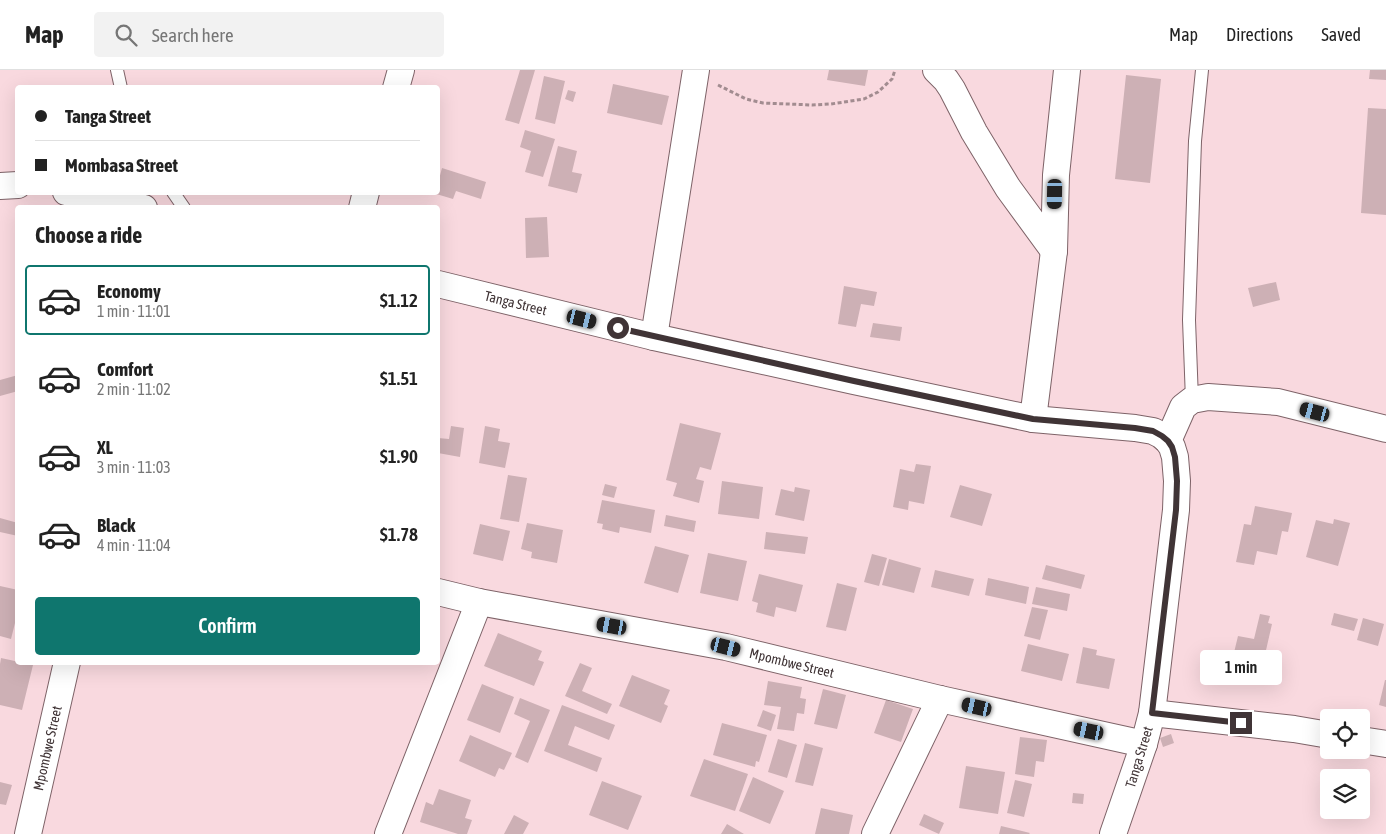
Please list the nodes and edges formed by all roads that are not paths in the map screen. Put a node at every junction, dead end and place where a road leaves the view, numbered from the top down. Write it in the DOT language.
graph roads {
  1 [pos="117,70"];
  2 [pos="401,70"];
  3 [pos="936,70"];
  4 [pos="1067,70"];
  5 [pos="1202,70"];
  6 [pos="696,72"];
  7 [pos="120,85"];
  8 [pos="397,85"];
  9 [pos="15,185"];
  10 [pos="0,186"];
  11 [pos="81,195"];
  12 [pos="129,205"];
  13 [pos="1054,251"];
  14 [pos="440,284"];
  15 [pos="654,337"];
  16 [pos="1192,400"];
  17 [pos="1033,419"];
  18 [pos="1386,429"];
  19 [pos="1168,441"];
  20 [pos="440,592"];
  21 [pos="479,602"];
  22 [pos="66,665"];
  23 [pos="940,699"];
  24 [pos="1152,713"];
  25 [pos="1320,733"];
  26 [pos="1370,741"];
  27 [pos="1144,744"];
  28 [pos="1386,744"];
  29 [pos="28,834"];
  30 [pos="388,834"];
  31 [pos="875,834"];
  32 [pos="1113,834"];
  1 -- 7 [label="lane"];
  2 -- 8 [label="street"];
  3 -- 13 [label="street"];
  4 -- 13 [label="street"];
  5 -- 16 [label="lane"];
  6 -- 15 [label="street"];
  9 -- 10 [label="street"];
  11 -- 12 [label="street"];
  13 -- 17 [label="street"];
  14 -- 15 [label="street, Tanga Street"];
  15 -- 17 [label="street, Tanga Street"];
  16 -- 18 [label="street"];
  16 -- 19 [label="street"];
  17 -- 19 [label="street, Tanga Street"];
  19 -- 24 [label="street, Tanga Street"];
  20 -- 21 [label="street, Mpombwe Street"];
  21 -- 23 [label="street, Mpombwe Street"];
  21 -- 30 [label="street"];
  22 -- 29 [label="street, Mpombwe Street"];
  23 -- 27 [label="street, Mpombwe Street"];
  23 -- 31 [label="street"];
  24 -- 25 [label="street"];
  24 -- 27 [label="street, Tanga Street"];
  26 -- 28 [label="street"];
  27 -- 32 [label="street, Tanga Street"];
}
